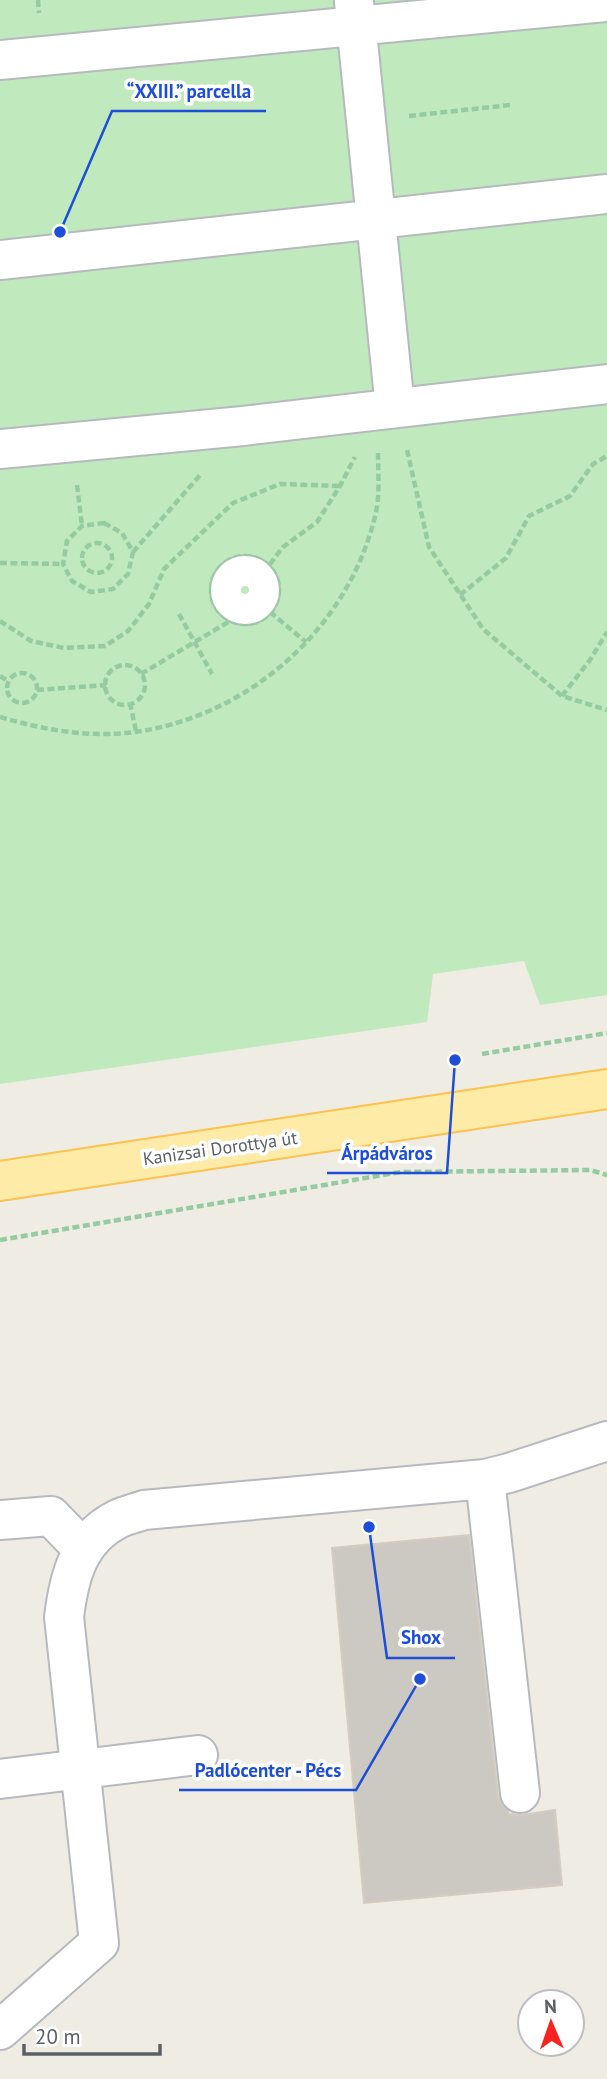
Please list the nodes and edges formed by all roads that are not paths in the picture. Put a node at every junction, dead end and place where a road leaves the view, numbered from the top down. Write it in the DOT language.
graph roads {
  1 [pos="607,2"];
  2 [pos="356,13"];
  3 [pos="0,60"];
  4 [pos="607,194"];
  5 [pos="376,219"];
  6 [pos="0,260"];
  7 [pos="607,384"];
  8 [pos="387,415"];
  9 [pos="0,449"];
  10 [pos="601,1094"];
  11 [pos="0,1181"];
  12 [pos="607,1441"];
  13 [pos="485,1479"];
  14 [pos="0,1520"];
  15 [pos="83,1549"];
  16 [pos="198,1755"];
  17 [pos="80,1769"];
  18 [pos="0,1779"];
  19 [pos="520,1793"];
  20 [pos="0,2030"];
  1 -- 2 [label="street"];
  2 -- 3 [label="street"];
  2 -- 5 [label="street"];
  4 -- 5 [label="street"];
  5 -- 6 [label="street"];
  5 -- 8 [label="street"];
  7 -- 8 [label="street"];
  8 -- 9 [label="street"];
  10 -- 11 [label="main road, Kanizsai Dorottya út"];
  12 -- 13 [label="street"];
  13 -- 15 [label="street"];
  13 -- 19 [label="street"];
  14 -- 15 [label="street"];
  15 -- 17 [label="street"];
  16 -- 17 [label="street"];
  17 -- 18 [label="street"];
  17 -- 20 [label="street"];
}
